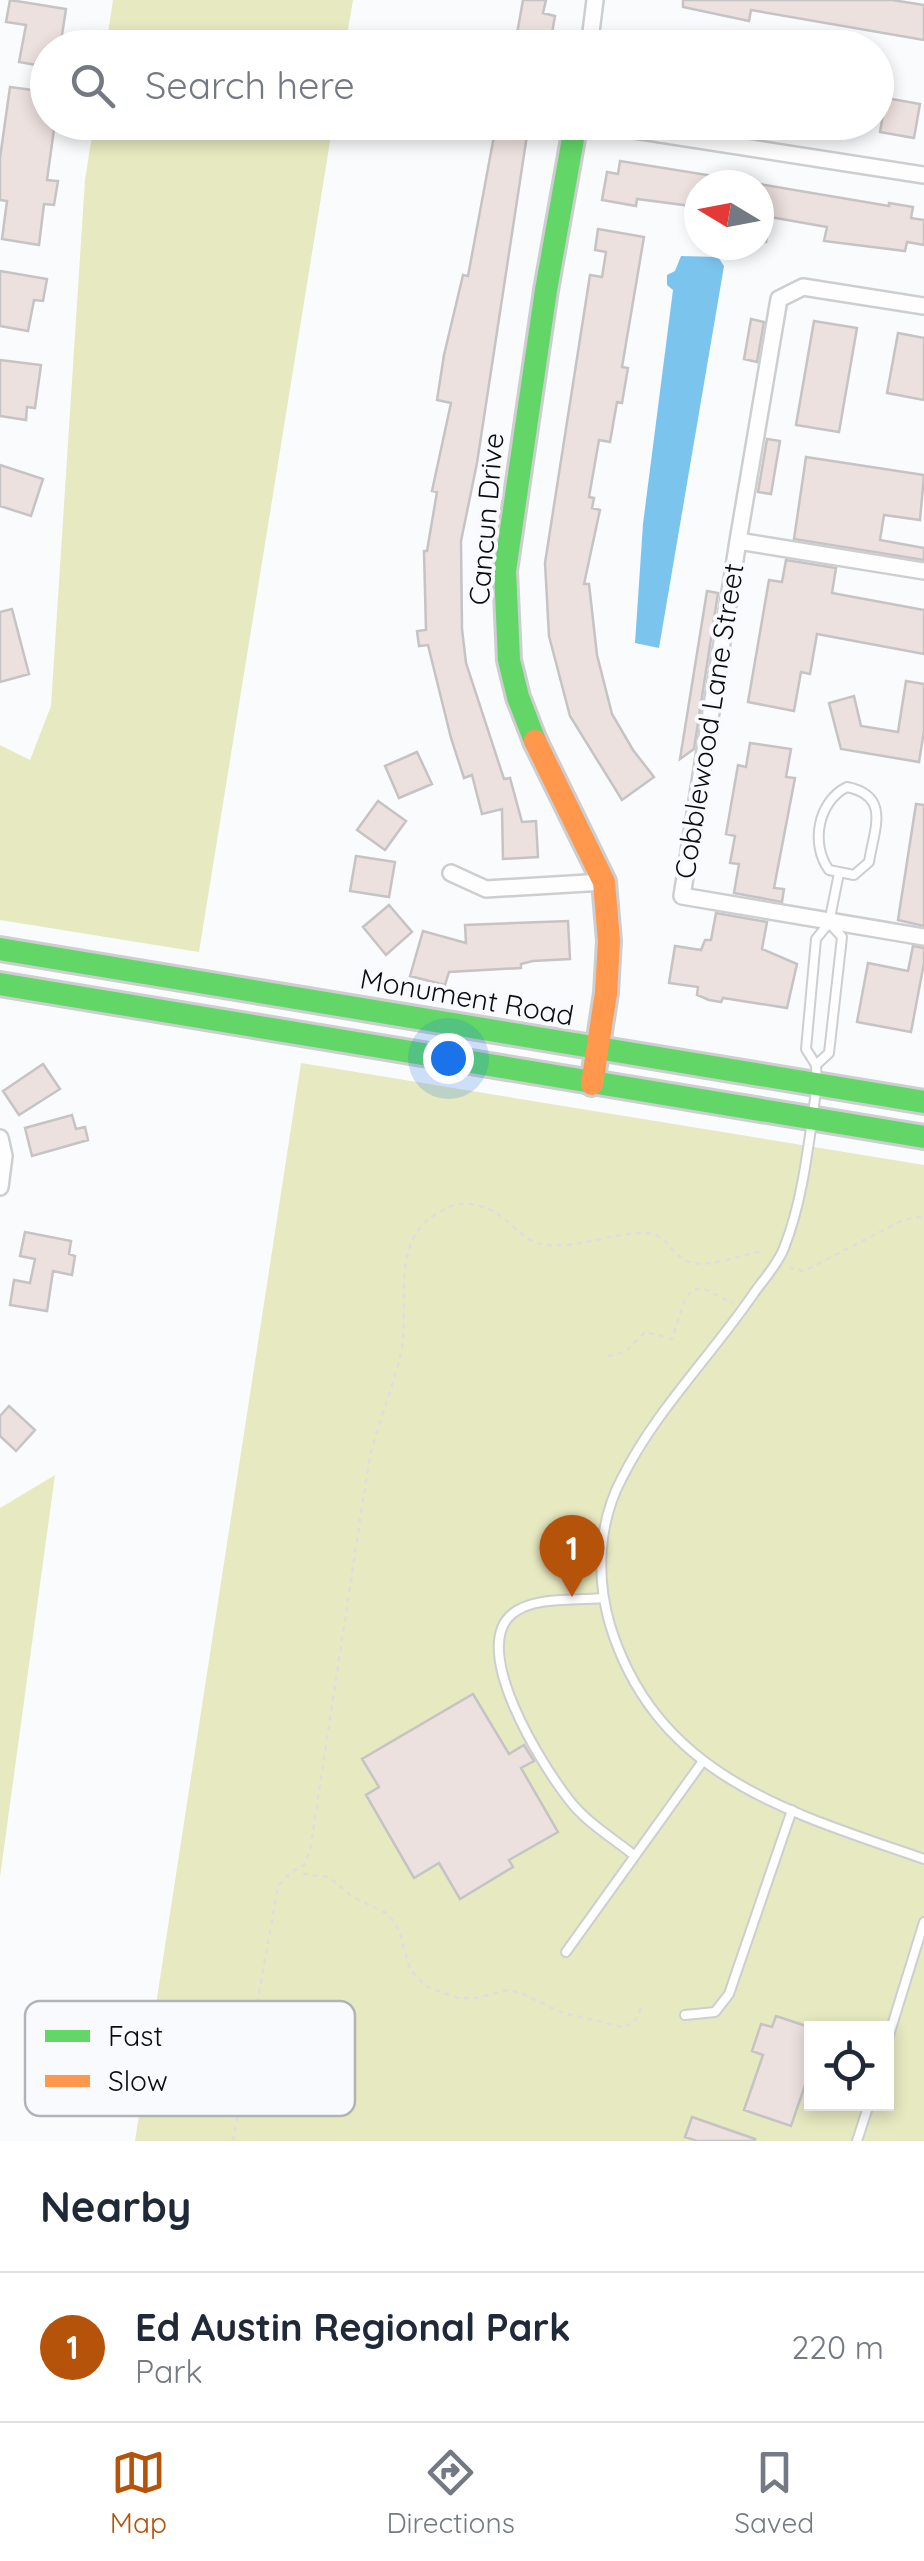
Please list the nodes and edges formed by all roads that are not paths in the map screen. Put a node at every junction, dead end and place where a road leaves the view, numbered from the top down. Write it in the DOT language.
graph roads {
  1 [pos="595,0"];
  2 [pos="591,30"];
  3 [pos="576,140"];
  4 [pos="696,140"];
  5 [pos="924,175"];
  6 [pos="924,306"];
  7 [pos="738,541"];
  8 [pos="924,571"];
  9 [pos="451,873"];
  10 [pos="839,873"];
  11 [pos="604,882"];
  12 [pos="830,923"];
  13 [pos="924,937"];
  14 [pos="0,949"];
  15 [pos="0,984"];
  16 [pos="598,1050"];
  17 [pos="817,1075"];
  18 [pos="592,1084"];
  19 [pos="924,1102"];
  20 [pos="812,1119"];
  21 [pos="924,1136"];
  22 [pos="0,1138"];
  23 [pos="0,1188"];
  24 [pos="602,1598"];
  25 [pos="703,1761"];
  26 [pos="792,1810"];
  27 [pos="635,1856"];
  28 [pos="924,1859"];
  29 [pos="924,1922"];
  30 [pos="566,1952"];
  31 [pos="685,2014"];
  32 [pos="893,2021"];
  33 [pos="867,2111"];
  34 [pos="857,2141"];
  1 -- 2 [label="street"];
  3 -- 11 [label="street, Cancun Drive"];
  4 -- 5 [label="street"];
  6 -- 7 [label="street, Cobblewood Lane Street"];
  7 -- 8 [label="street, Cobblewood Lane Street"];
  7 -- 12 [label="street, Cobblewood Lane Street"];
  9 -- 11 [label="street"];
  10 -- 10 [label="lane"];
  10 -- 12 [label="lane"];
  11 -- 16 [label="street, Cancun Drive"];
  12 -- 13 [label="street, Cobblewood Lane Street"];
  12 -- 17 [label="lane"];
  12 -- 17 [label="lane"];
  14 -- 16 [label="street, Monument Road"];
  15 -- 18 [label="street"];
  16 -- 17 [label="street, Monument Road"];
  16 -- 18 [label="street, Cancun Drive"];
  17 -- 19 [label="street, Monument Road"];
  17 -- 20 [label="lane"];
  18 -- 20 [label="street"];
  20 -- 21 [label="street"];
  20 -- 24 [label="lane"];
  22 -- 23 [label="street"];
  24 -- 25 [label="lane"];
  24 -- 27 [label="lane"];
  25 -- 26 [label="lane"];
  25 -- 27 [label="lane"];
  26 -- 28 [label="lane"];
  26 -- 31 [label="lane"];
  27 -- 30 [label="lane"];
  29 -- 32 [label="lane"];
  33 -- 34 [label="lane"];
}
